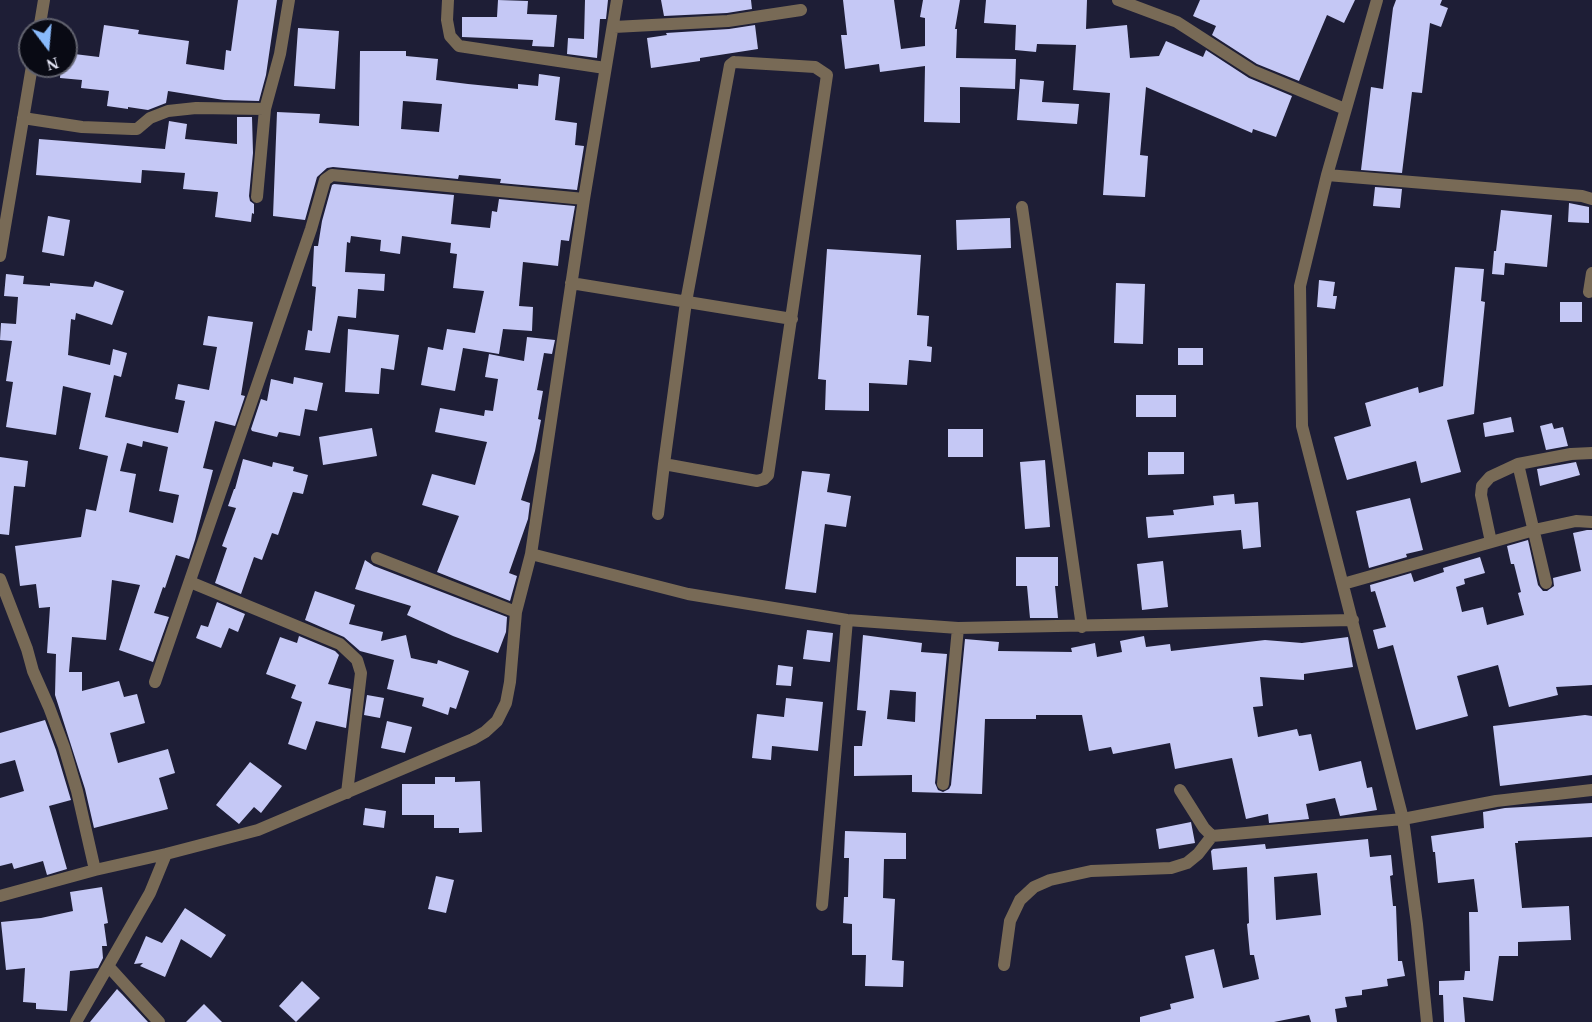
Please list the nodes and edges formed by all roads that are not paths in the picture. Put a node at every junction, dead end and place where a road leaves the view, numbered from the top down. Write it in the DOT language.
graph roads {
  1 [pos="44,0"];
  2 [pos="289,0"];
  3 [pos="448,0"];
  4 [pos="618,0"];
  5 [pos="1118,0"];
  6 [pos="1376,0"];
  7 [pos="801,10"];
  8 [pos="41,18"];
  9 [pos="614,27"];
  10 [pos="605,68"];
  11 [pos="30,78"];
  12 [pos="266,109"];
  13 [pos="1345,109"];
  14 [pos="23,118"];
  15 [pos="1327,175"];
  16 [pos="257,197"];
  17 [pos="584,199"];
  18 [pos="1592,199"];
  19 [pos="1022,207"];
  20 [pos="0,256"];
  21 [pos="1592,273"];
  22 [pos="572,283"];
  23 [pos="1589,292"];
  24 [pos="686,302"];
  25 [pos="792,319"];
  26 [pos="1592,453"];
  27 [pos="664,464"];
  28 [pos="1518,464"];
  29 [pos="658,514"];
  30 [pos="1592,522"];
  31 [pos="1534,530"];
  32 [pos="1491,542"];
  33 [pos="531,554"];
  34 [pos="377,558"];
  35 [pos="0,579"];
  36 [pos="190,582"];
  37 [pos="1546,583"];
  38 [pos="1343,584"];
  39 [pos="516,612"];
  40 [pos="847,620"];
  41 [pos="1353,620"];
  42 [pos="1082,627"];
  43 [pos="958,628"];
  44 [pos="155,682"];
  45 [pos="943,784"];
  46 [pos="1180,790"];
  47 [pos="1592,790"];
  48 [pos="347,793"];
  49 [pos="1403,819"];
  50 [pos="1212,836"];
  51 [pos="166,854"];
  52 [pos="95,870"];
  53 [pos="0,896"];
  54 [pos="822,905"];
  55 [pos="1004,964"];
  56 [pos="109,967"];
  57 [pos="76,1022"];
  58 [pos="159,1022"];
  59 [pos="1427,1022"];
  1 -- 8 [label="street"];
  2 -- 12 [label="street"];
  3 -- 10 [label="street"];
  4 -- 9 [label="street"];
  5 -- 13 [label="street"];
  6 -- 13 [label="street"];
  7 -- 9 [label="street"];
  9 -- 10 [label="street"];
  10 -- 17 [label="street"];
  11 -- 14 [label="street"];
  12 -- 14 [label="street"];
  12 -- 16 [label="street"];
  13 -- 15 [label="street"];
  14 -- 20 [label="street"];
  15 -- 18 [label="street"];
  15 -- 38 [label="street"];
  17 -- 22 [label="street"];
  17 -- 36 [label="street"];
  19 -- 42 [label="street"];
  21 -- 23 [label="street"];
  22 -- 24 [label="street"];
  22 -- 33 [label="street"];
  24 -- 25 [label="street"];
  24 -- 25 [label="street"];
  24 -- 27 [label="street"];
  25 -- 27 [label="street"];
  26 -- 28 [label="street"];
  27 -- 29 [label="street"];
  28 -- 31 [label="street"];
  28 -- 32 [label="street"];
  30 -- 31 [label="street"];
  31 -- 32 [label="street"];
  31 -- 37 [label="street"];
  32 -- 38 [label="street"];
  33 -- 39 [label="street"];
  33 -- 40 [label="street"];
  34 -- 39 [label="street"];
  35 -- 52 [label="street"];
  36 -- 44 [label="street"];
  36 -- 48 [label="street"];
  38 -- 41 [label="street"];
  39 -- 48 [label="street"];
  40 -- 43 [label="street"];
  40 -- 54 [label="street"];
  41 -- 42 [label="street"];
  41 -- 49 [label="street"];
  42 -- 43 [label="street"];
  43 -- 45 [label="street"];
  46 -- 50 [label="street"];
  47 -- 49 [label="street"];
  48 -- 51 [label="street"];
  49 -- 50 [label="street"];
  49 -- 59 [label="street"];
  50 -- 55 [label="street"];
  51 -- 52 [label="street"];
  51 -- 56 [label="street"];
  52 -- 53 [label="street"];
  56 -- 57 [label="street"];
  56 -- 58 [label="street"];
}
